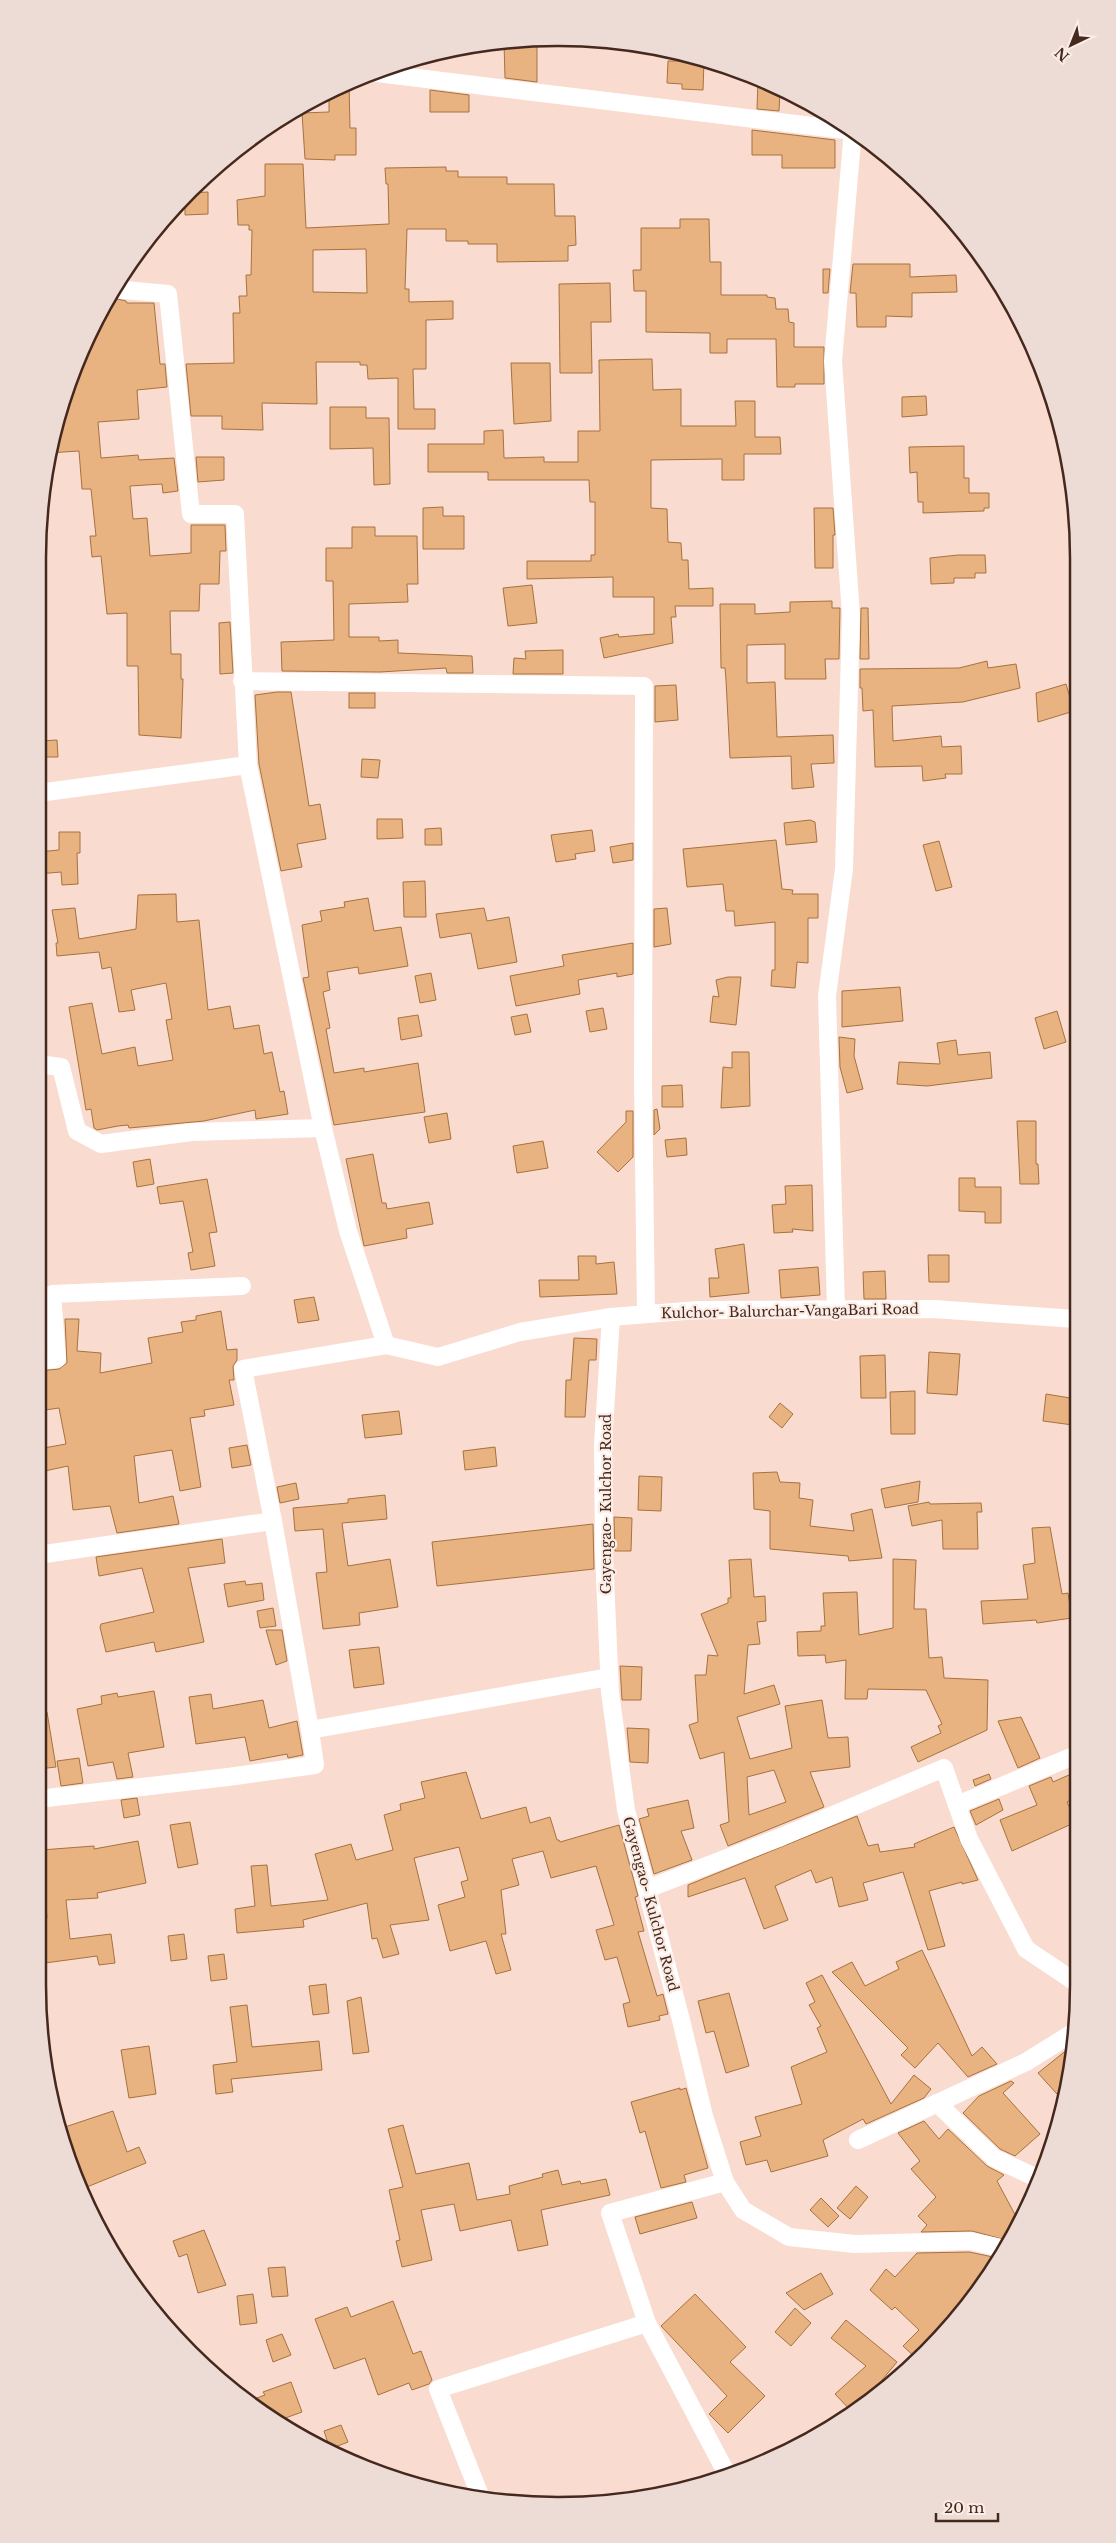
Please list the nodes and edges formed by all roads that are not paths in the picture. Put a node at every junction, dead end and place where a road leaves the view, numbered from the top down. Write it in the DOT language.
graph roads {
  1 [pos="390,75"];
  2 [pos="835,128"];
  3 [pos="852,139"];
  4 [pos="123,289"];
  5 [pos="242,681"];
  6 [pos="248,765"];
  7 [pos="46,792"];
  8 [pos="46,1065"];
  9 [pos="323,1128"];
  10 [pos="242,1286"];
  11 [pos="836,1310"];
  12 [pos="646,1314"];
  13 [pos="611,1317"];
  14 [pos="1070,1319"];
  15 [pos="386,1346"];
  16 [pos="46,1360"];
  17 [pos="273,1521"];
  18 [pos="46,1553"];
  19 [pos="609,1677"];
  20 [pos="310,1730"];
  21 [pos="1070,1757"];
  22 [pos="46,1798"];
  23 [pos="957,1805"];
  24 [pos="647,1889"];
  25 [pos="1070,1979"];
  26 [pos="1067,2036"];
  27 [pos="937,2103"];
  28 [pos="858,2140"];
  29 [pos="1033,2176"];
  30 [pos="725,2182"];
  31 [pos="997,2248"];
  32 [pos="647,2323"];
  33 [pos="724,2469"];
  34 [pos="478,2490"];
  1 -- 2 [label="street"];
  3 -- 11 [label="street"];
  4 -- 5 [label="street"];
  5 -- 6 [label="street"];
  5 -- 12 [label="street"];
  6 -- 7 [label="street"];
  6 -- 9 [label="street"];
  8 -- 9 [label="street"];
  9 -- 15 [label="street"];
  10 -- 16 [label="street"];
  11 -- 12 [label="street, Kulchor- Balurchar-VangaBari Road"];
  11 -- 14 [label="street, Kulchor- Balurchar-VangaBari Road"];
  12 -- 13 [label="street, Kulchor- Balurchar-VangaBari Road"];
  13 -- 15 [label="street, Kulchor- Balurchar-VangaBari Road"];
  13 -- 19 [label="street, Gayengao- Kulchor Road"];
  15 -- 17 [label="street"];
  17 -- 18 [label="street"];
  17 -- 20 [label="street"];
  19 -- 20 [label="street"];
  19 -- 24 [label="street, Gayengao- Kulchor Road"];
  20 -- 22 [label="street"];
  21 -- 23 [label="street"];
  23 -- 24 [label="street"];
  23 -- 25 [label="street"];
  24 -- 30 [label="street, Gayengao- Kulchor Road"];
  26 -- 27 [label="street"];
  27 -- 28 [label="street"];
  27 -- 29 [label="street"];
  30 -- 31 [label="street, Gayengao- Kulchor Road"];
  30 -- 32 [label="street"];
  32 -- 33 [label="street"];
  32 -- 34 [label="street"];
}
